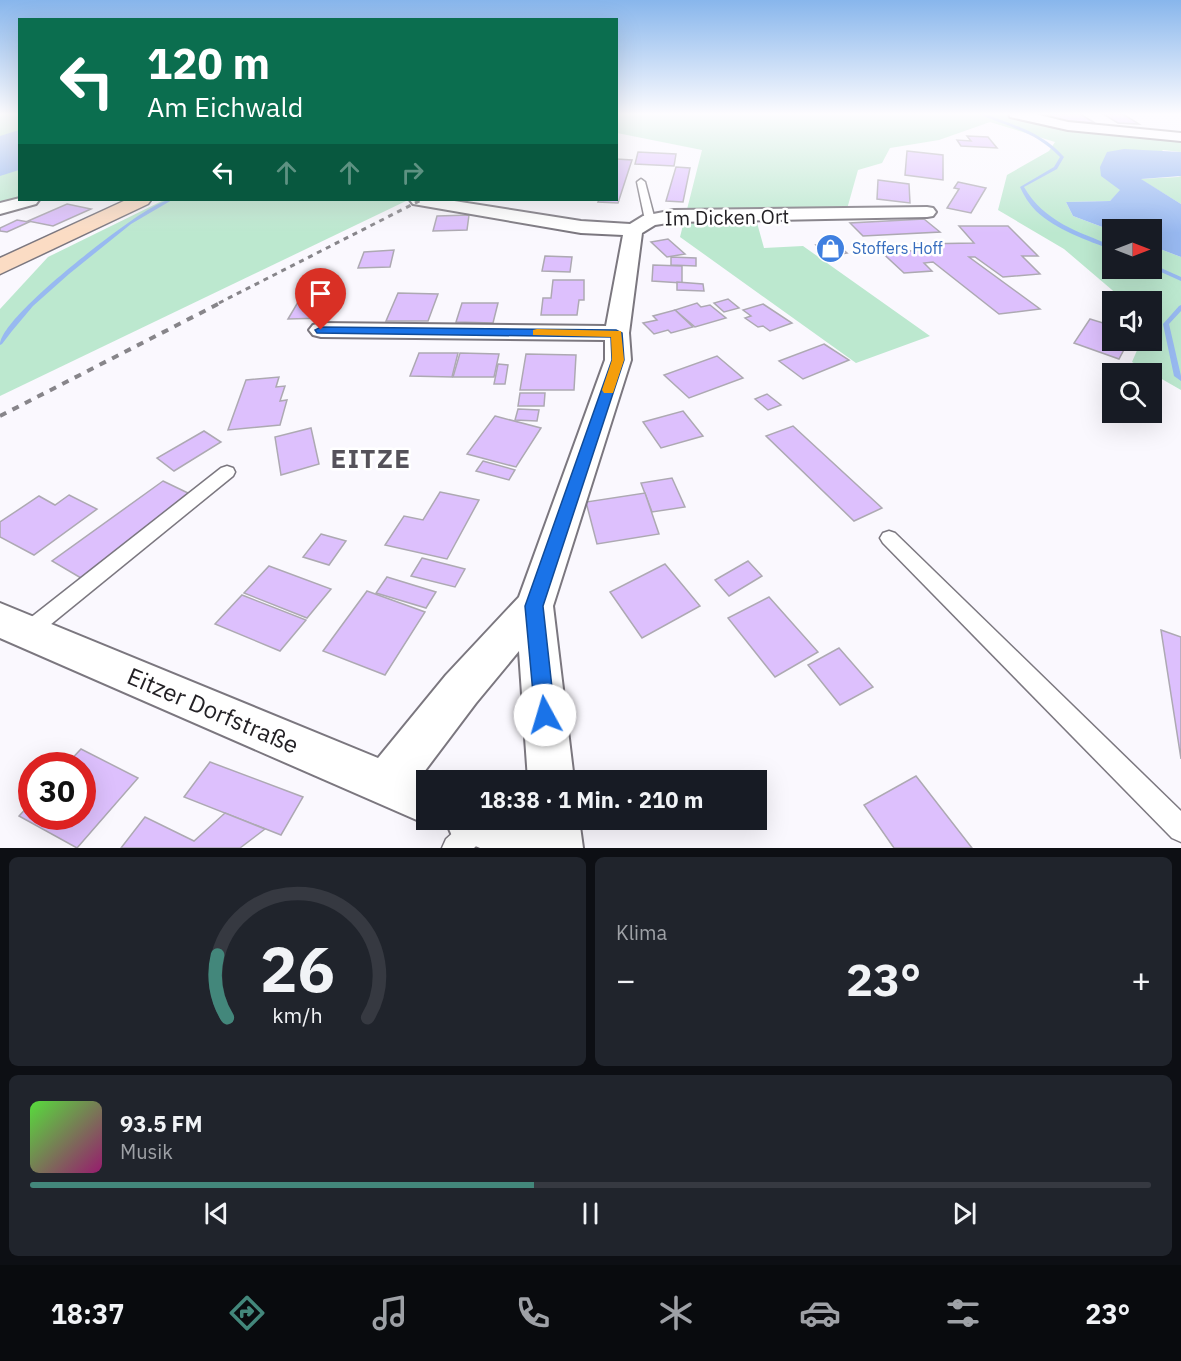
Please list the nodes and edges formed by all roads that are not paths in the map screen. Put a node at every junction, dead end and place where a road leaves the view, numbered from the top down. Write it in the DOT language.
graph roads {
  1 [pos="641,182"];
  2 [pos="26,201"];
  3 [pos="139,201"];
  4 [pos="425,201"];
  5 [pos="0,208"];
  6 [pos="927,212"];
  7 [pos="641,225"];
  8 [pos="0,267"];
  9 [pos="321,330"];
  10 [pos="616,333"];
  11 [pos="227,472"];
  12 [pos="889,538"];
  13 [pos="534,606"];
  14 [pos="13,626"];
  15 [pos="550,770"];
  16 [pos="386,784"];
  17 [pos="416,797"];
  18 [pos="1181,829"];
  19 [pos="468,830"];
  20 [pos="556,830"];
  21 [pos="537,848"];
  22 [pos="558,848"];
  1 -- 7 [label="lane"];
  2 -- 5 [label="street"];
  3 -- 8 [label="main road"];
  4 -- 7 [label="street, Im Dicken Ort"];
  6 -- 7 [label="street, Im Dicken Ort"];
  7 -- 10 [label="street"];
  9 -- 10 [label="street"];
  10 -- 13 [label="street"];
  11 -- 14 [label="lane"];
  12 -- 18 [label="lane"];
  13 -- 15 [label="street"];
  13 -- 16 [label="street"];
  14 -- 16 [label="street, Eitzer Dorfstraße"];
  16 -- 17 [label="street, Eitzer Dorfstraße"];
  19 -- 21 [label="street"];
  20 -- 22 [label="street"];
}
